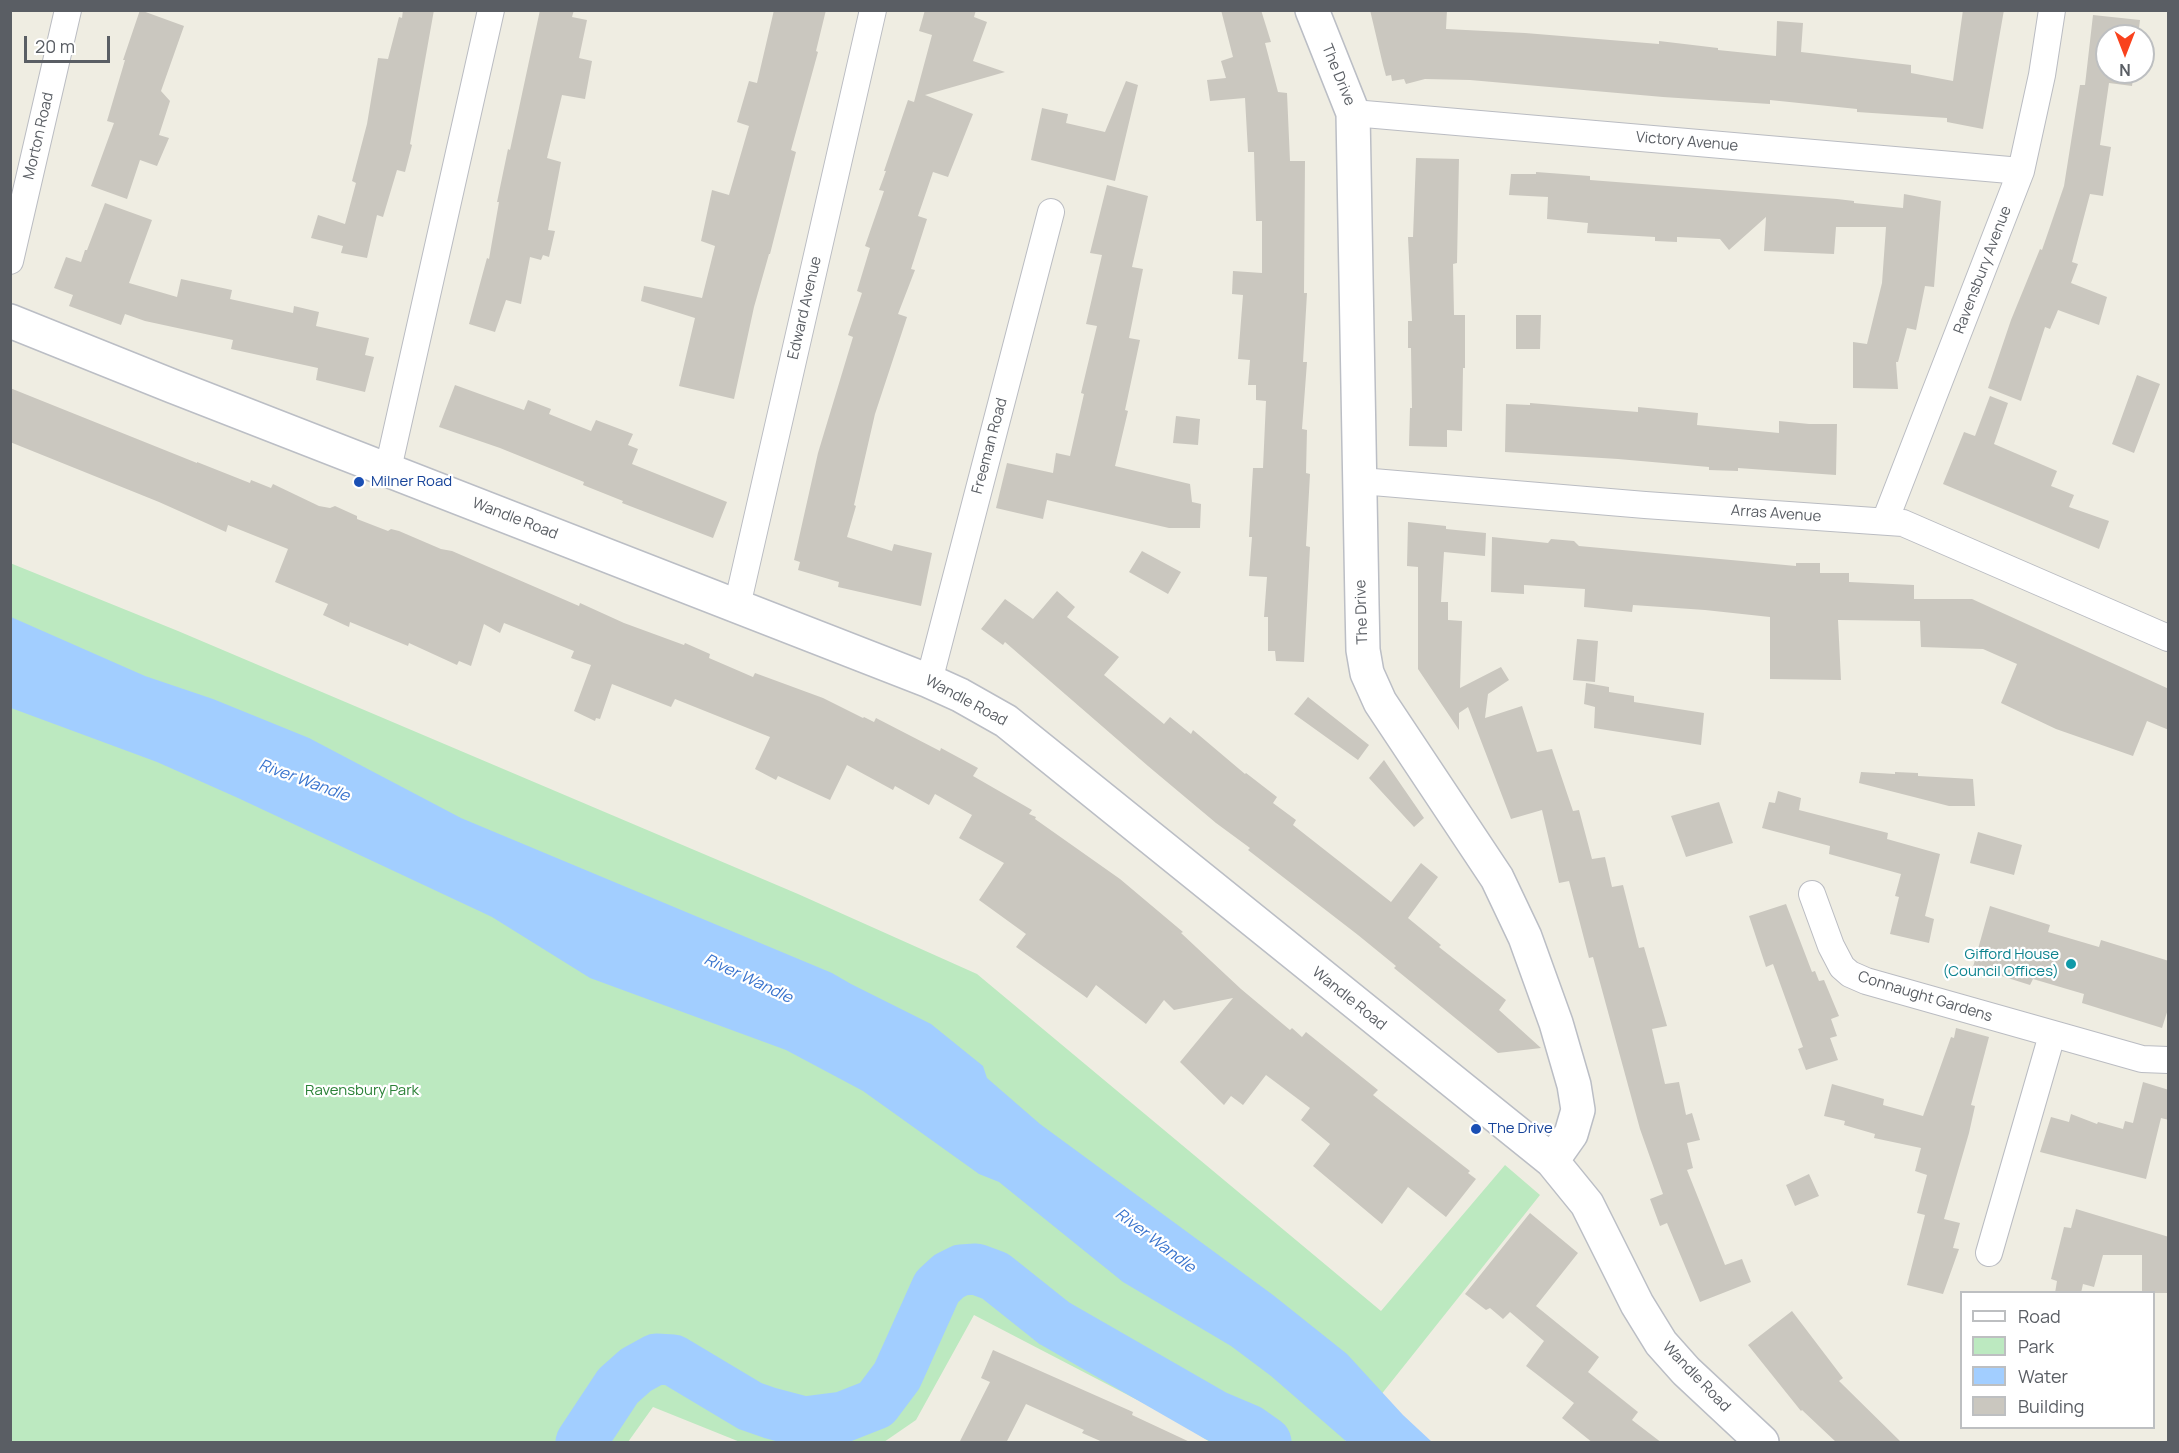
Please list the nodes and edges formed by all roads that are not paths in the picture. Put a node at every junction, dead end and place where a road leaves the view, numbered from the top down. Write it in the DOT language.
graph roads {
  1 [pos="68,10"];
  2 [pos="491,10"];
  3 [pos="873,10"];
  4 [pos="1312,10"];
  5 [pos="2052,10"];
  6 [pos="1353,113"];
  7 [pos="2021,171"];
  8 [pos="1051,212"];
  9 [pos="10,261"];
  10 [pos="10,321"];
  11 [pos="388,469"];
  12 [pos="1361,481"];
  13 [pos="1885,521"];
  14 [pos="737,606"];
  15 [pos="2169,638"];
  16 [pos="929,681"];
  17 [pos="1812,894"];
  18 [pos="2052,1035"];
  19 [pos="2169,1060"];
  20 [pos="1552,1161"];
  21 [pos="1989,1253"];
  22 [pos="1761,1443"];
  1 -- 9 [label="street, Morton Road"];
  2 -- 11 [label="street"];
  3 -- 14 [label="street, Edward Avenue"];
  4 -- 6 [label="street, The Drive"];
  5 -- 7 [label="street, Ravensbury Avenue"];
  6 -- 7 [label="street, Victory Avenue"];
  6 -- 12 [label="street, The Drive"];
  7 -- 13 [label="street, Ravensbury Avenue"];
  8 -- 16 [label="street, Freeman Road"];
  10 -- 11 [label="street, Wandle Road"];
  11 -- 14 [label="street, Wandle Road"];
  12 -- 13 [label="street, Arras Avenue"];
  12 -- 20 [label="street, The Drive"];
  13 -- 15 [label="street, Arras Avenue"];
  14 -- 16 [label="street, Wandle Road"];
  16 -- 20 [label="street, Wandle Road"];
  17 -- 18 [label="street, Connaught Gardens"];
  18 -- 19 [label="street, Connaught Gardens"];
  18 -- 21 [label="street"];
  20 -- 22 [label="street, Wandle Road"];
}
